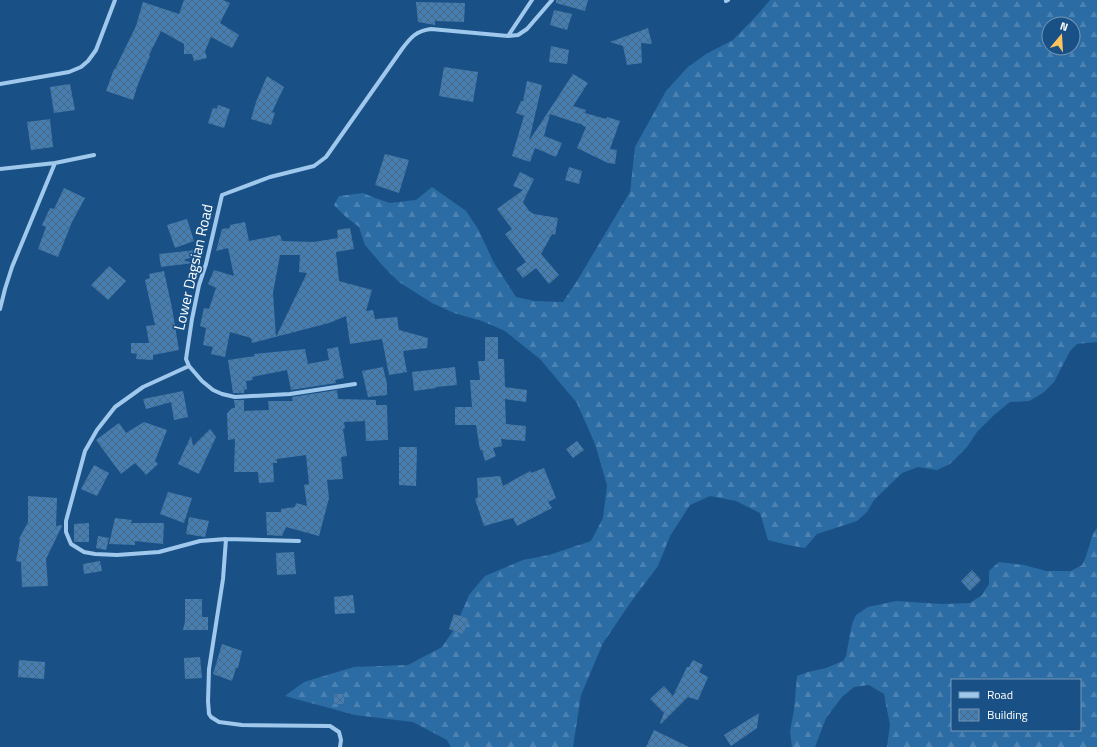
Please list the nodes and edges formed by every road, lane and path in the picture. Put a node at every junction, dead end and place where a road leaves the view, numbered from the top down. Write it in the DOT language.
graph roads {
  1 [pos="115,0"];
  2 [pos="532,0"];
  3 [pos="552,0"];
  4 [pos="508,36"];
  5 [pos="0,84"];
  6 [pos="94,155"];
  7 [pos="55,163"];
  8 [pos="0,169"];
  9 [pos="0,309"];
  10 [pos="190,366"];
  11 [pos="355,384"];
  12 [pos="226,539"];
  13 [pos="299,541"];
  14 [pos="340,747"];
  1 -- 5 [label="street"];
  2 -- 4 [label="street"];
  3 -- 4 [label="street, Lower Dagsian Road"];
  4 -- 10 [label="street, Lower Dagsian Road"];
  6 -- 7 [label="street"];
  7 -- 8 [label="street"];
  7 -- 9 [label="street"];
  10 -- 11 [label="street"];
  10 -- 12 [label="street"];
  12 -- 13 [label="street"];
  12 -- 14 [label="street"];
}
